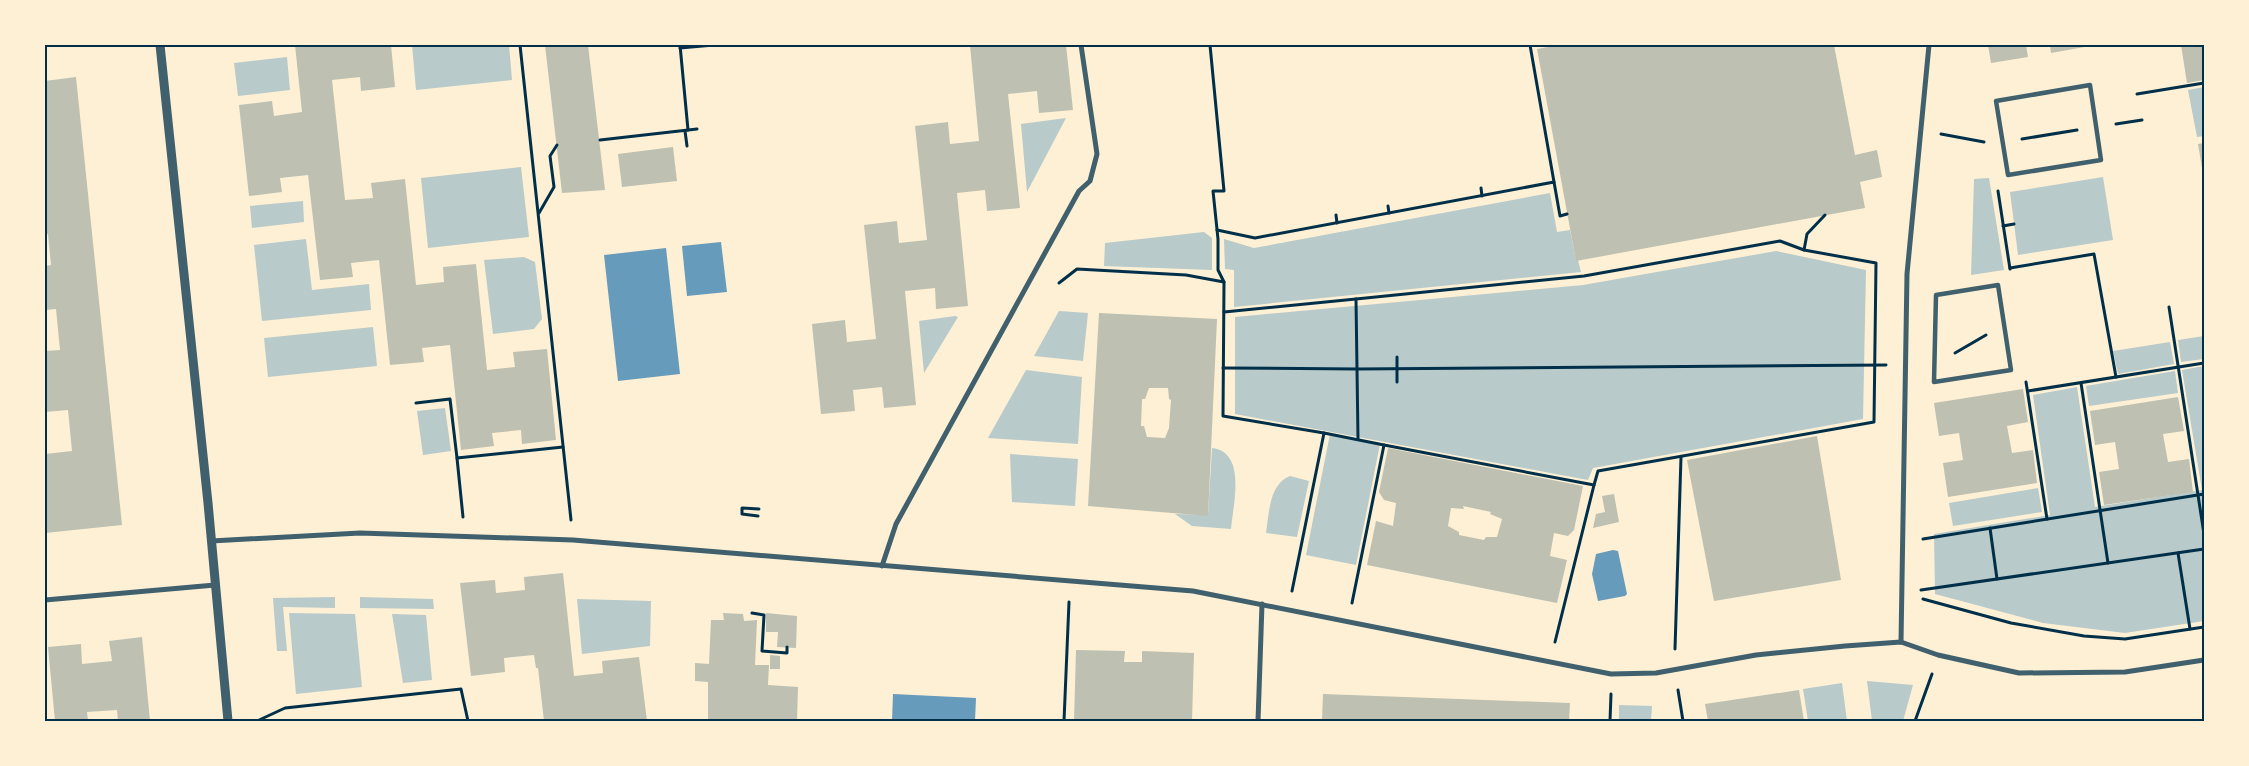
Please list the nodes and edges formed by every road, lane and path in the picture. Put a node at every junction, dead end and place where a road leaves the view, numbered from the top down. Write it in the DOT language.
graph roads {
  1 [pos="160,45"];
  2 [pos="520,45"];
  3 [pos="714,45"];
  4 [pos="1081,45"];
  5 [pos="1210,45"];
  6 [pos="1530,45"];
  7 [pos="1929,45"];
  8 [pos="680,47"];
  9 [pos="2204,83"];
  10 [pos="2137,94"];
  11 [pos="2142,120"];
  12 [pos="2096,127"];
  13 [pos="697,129"];
  14 [pos="687,130"];
  15 [pos="1921,130"];
  16 [pos="600,140"];
  17 [pos="2003,142"];
  18 [pos="557,145"];
  19 [pos="687,146"];
  20 [pos="1554,182"];
  21 [pos="1481,188"];
  22 [pos="1482,196"];
  23 [pos="1388,206"];
  24 [pos="538,213"];
  25 [pos="1389,213"];
  26 [pos="1567,214"];
  27 [pos="1336,215"];
  28 [pos="1826,215"];
  29 [pos="1337,223"];
  30 [pos="2014,224"];
  31 [pos="2003,226"];
  32 [pos="1217,230"];
  33 [pos="1804,250"];
  34 [pos="2010,268"];
  35 [pos="1059,282"];
  36 [pos="1224,282"];
  37 [pos="1356,299"];
  38 [pos="2169,307"];
  39 [pos="1224,312"];
  40 [pos="2004,325"];
  41 [pos="1397,357"];
  42 [pos="2204,363"];
  43 [pos="1875,365"];
  44 [pos="1905,365"];
  45 [pos="1934,365"];
  46 [pos="2178,367"];
  47 [pos="1223,368"];
  48 [pos="1397,368"];
  49 [pos="1357,369"];
  50 [pos="2116,377"];
  51 [pos="1397,382"];
  52 [pos="2081,383"];
  53 [pos="2028,391"];
  54 [pos="416,403"];
  55 [pos="1324,433"];
  56 [pos="1358,439"];
  57 [pos="1384,445"];
  58 [pos="563,447"];
  59 [pos="1681,457"];
  60 [pos="457,458"];
  61 [pos="1594,485"];
  62 [pos="2204,494"];
  63 [pos="2198,495"];
  64 [pos="759,509"];
  65 [pos="2100,511"];
  66 [pos="758,516"];
  67 [pos="1990,528"];
  68 [pos="2204,534"];
  69 [pos="465,536"];
  70 [pos="573,540"];
  71 [pos="211,541"];
  72 [pos="1902,543"];
  73 [pos="2204,549"];
  74 [pos="2178,553"];
  75 [pos="2108,563"];
  76 [pos="882,566"];
  77 [pos="1997,579"];
  78 [pos="1070,581"];
  79 [pos="215,585"];
  80 [pos="1900,593"];
  81 [pos="45,600"];
  82 [pos="1262,604"];
  83 [pos="1289,609"];
  84 [pos="752,613"];
  85 [pos="1349,621"];
  86 [pos="2204,627"];
  87 [pos="2190,629"];
  88 [pos="1901,642"];
  89 [pos="787,647"];
  90 [pos="1938,655"];
  91 [pos="2204,660"];
  92 [pos="1550,662"];
  93 [pos="1674,670"];
  94 [pos="1610,705"];
  95 [pos="228,721"];
  96 [pos="257,721"];
  97 [pos="468,721"];
  98 [pos="1064,721"];
  99 [pos="1258,721"];
  100 [pos="1610,721"];
  101 [pos="1683,721"];
  102 [pos="1916,721"];
  1 -- 71 [label="street"];
  2 -- 24 [label="path"];
  3 -- 8 [label="path"];
  4 -- 76 [label="street"];
  5 -- 32 [label="path"];
  6 -- 20 [label="path"];
  7 -- 15 [label="street"];
  8 -- 14 [label="path"];
  9 -- 10 [label="path"];
  11 -- 12 [label="path"];
  12 -- 17 [label="path"];
  12 -- 17 [label="street"];
  12 -- 17 [label="street"];
  13 -- 14 [label="path"];
  14 -- 16 [label="path"];
  14 -- 19 [label="path"];
  15 -- 17 [label="path"];
  15 -- 44 [label="street"];
  18 -- 24 [label="path"];
  20 -- 22 [label="path"];
  20 -- 26 [label="path"];
  21 -- 22 [label="path"];
  22 -- 25 [label="path"];
  23 -- 25 [label="path"];
  24 -- 58 [label="path"];
  25 -- 29 [label="path"];
  27 -- 29 [label="path"];
  28 -- 33 [label="path"];
  29 -- 32 [label="path"];
  30 -- 31 [label="path"];
  32 -- 36 [label="path"];
  33 -- 37 [label="path"];
  33 -- 43 [label="path"];
  34 -- 50 [label="path"];
  35 -- 36 [label="path"];
  36 -- 39 [label="path"];
  37 -- 39 [label="path"];
  37 -- 49 [label="path"];
  38 -- 46 [label="path"];
  39 -- 47 [label="path"];
  40 -- 45 [label="path"];
  40 -- 45 [label="street"];
  40 -- 45 [label="street"];
  41 -- 48 [label="path"];
  42 -- 46 [label="path"];
  43 -- 44 [label="path"];
  43 -- 48 [label="path"];
  43 -- 59 [label="path"];
  44 -- 72 [label="street"];
  46 -- 50 [label="path"];
  46 -- 63 [label="path"];
  47 -- 49 [label="path"];
  47 -- 55 [label="path"];
  48 -- 49 [label="path"];
  48 -- 51 [label="path"];
  49 -- 56 [label="path"];
  50 -- 52 [label="path"];
  52 -- 53 [label="path"];
  52 -- 65 [label="path"];
  54 -- 60 [label="path"];
  55 -- 56 [label="path"];
  55 -- 83 [label="path"];
  56 -- 57 [label="path"];
  57 -- 61 [label="path"];
  57 -- 85 [label="path"];
  58 -- 60 [label="path"];
  58 -- 70 [label="path"];
  59 -- 61 [label="path"];
  59 -- 93 [label="path"];
  60 -- 69 [label="path"];
  61 -- 92 [label="path"];
  62 -- 63 [label="path"];
  63 -- 65 [label="path"];
  63 -- 68 [label="path"];
  64 -- 66 [label="path"];
  65 -- 67 [label="path"];
  65 -- 75 [label="path"];
  67 -- 72 [label="path"];
  67 -- 77 [label="path"];
  69 -- 70 [label="street"];
  69 -- 71 [label="street"];
  70 -- 76 [label="street"];
  71 -- 79 [label="street"];
  72 -- 80 [label="street"];
  73 -- 74 [label="path"];
  74 -- 75 [label="path"];
  74 -- 87 [label="path"];
  75 -- 77 [label="path"];
  76 -- 78 [label="street"];
  77 -- 80 [label="path"];
  78 -- 82 [label="street"];
  78 -- 98 [label="path"];
  79 -- 81 [label="street"];
  79 -- 95 [label="street"];
  80 -- 87 [label="path"];
  80 -- 88 [label="street"];
  82 -- 83 [label="street"];
  82 -- 99 [label="street"];
  83 -- 85 [label="street"];
  84 -- 89 [label="path"];
  85 -- 92 [label="street"];
  86 -- 87 [label="path"];
  88 -- 90 [label="street"];
  88 -- 93 [label="street"];
  90 -- 91 [label="street"];
  90 -- 102 [label="path"];
  92 -- 93 [label="street"];
  93 -- 101 [label="path"];
  94 -- 100 [label="path"];
  96 -- 97 [label="path"];
}
